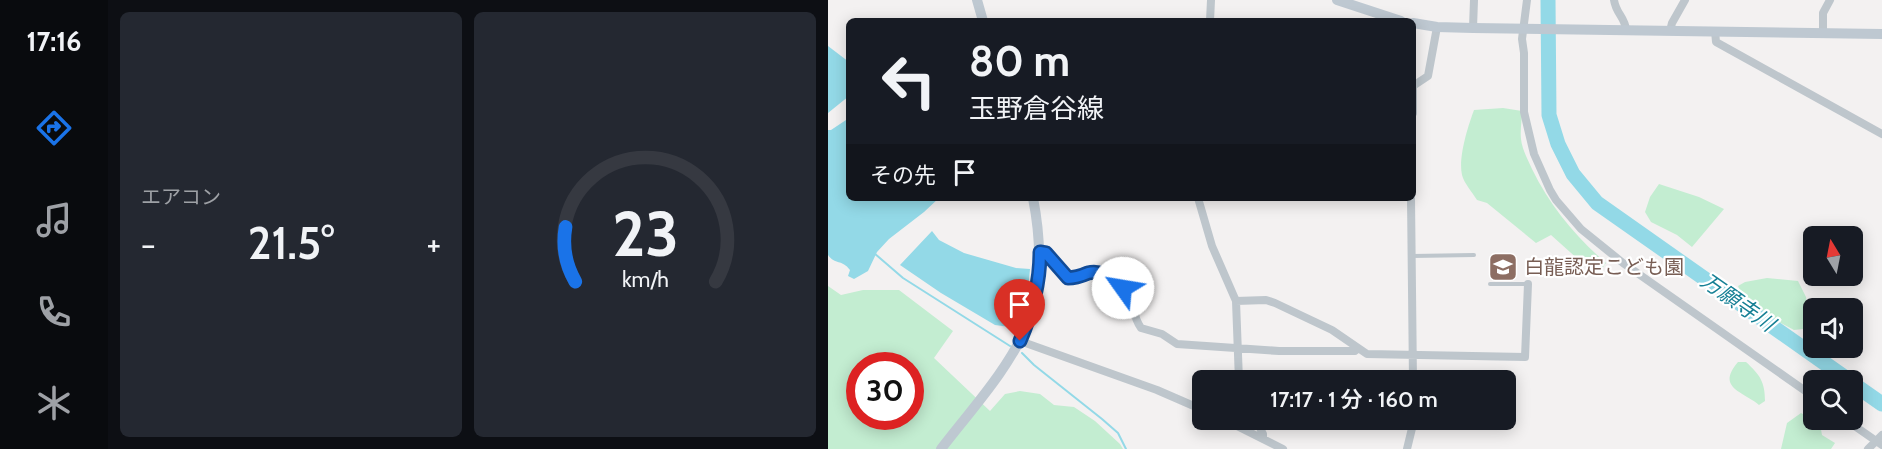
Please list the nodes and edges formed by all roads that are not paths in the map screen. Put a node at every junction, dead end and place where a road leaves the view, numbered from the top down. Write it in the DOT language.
graph roads {
  1 [pos="977,0"];
  2 [pos="1211,0"];
  3 [pos="1337,0"];
  4 [pos="1372,0"];
  5 [pos="1474,0"];
  6 [pos="1527,0"];
  7 [pos="1614,0"];
  8 [pos="1685,0"];
  9 [pos="1830,0"];
  10 [pos="1371,12"];
  11 [pos="982,18"];
  12 [pos="1210,18"];
  13 [pos="1391,18"];
  14 [pos="1416,24"];
  15 [pos="1437,27"];
  16 [pos="1473,28"];
  17 [pos="1526,29"];
  18 [pos="1626,30"];
  19 [pos="1670,31"];
  20 [pos="1715,31"];
  21 [pos="1823,33"];
  22 [pos="1882,33"];
  23 [pos="1416,84"];
  24 [pos="1882,134"];
  25 [pos="1033,201"];
  26 [pos="1199,201"];
  27 [pos="1411,201"];
  28 [pos="1040,252"];
  29 [pos="1474,255"];
  30 [pos="1411,256"];
  31 [pos="1490,284"];
  32 [pos="1528,284"];
  33 [pos="1236,301"];
  34 [pos="1020,341"];
  35 [pos="1237,349"];
  36 [pos="1357,349"];
  37 [pos="1412,354"];
  38 [pos="1238,370"];
  39 [pos="1413,370"];
  40 [pos="1803,389"];
  41 [pos="1192,405"];
  42 [pos="1246,430"];
  43 [pos="1261,430"];
  44 [pos="1412,430"];
  45 [pos="1863,430"];
  46 [pos="1263,438"];
  47 [pos="1880,440"];
  48 [pos="1279,448"];
  49 [pos="941,449"];
  50 [pos="1407,449"];
  51 [pos="1868,449"];
  1 -- 11 [label="main road"];
  2 -- 12 [label="street"];
  3 -- 10 [label="main road"];
  4 -- 10 [label="street"];
  5 -- 16 [label="street"];
  6 -- 17 [label="street"];
  7 -- 18 [label="street"];
  8 -- 19 [label="street"];
  9 -- 21 [label="street"];
  10 -- 13 [label="main road"];
  14 -- 15 [label="main road"];
  15 -- 16 [label="main road"];
  15 -- 23 [label="street"];
  16 -- 17 [label="main road"];
  17 -- 18 [label="main road"];
  17 -- 40 [label="street"];
  18 -- 19 [label="main road"];
  19 -- 20 [label="main road"];
  20 -- 21 [label="main road"];
  20 -- 24 [label="street"];
  21 -- 22 [label="main road"];
  25 -- 28 [label="main road"];
  26 -- 33 [label="street"];
  27 -- 30 [label="street"];
  28 -- 34 [label="main road"];
  28 -- 35 [label="street"];
  29 -- 30 [label="lane"];
  30 -- 37 [label="street"];
  31 -- 32 [label="lane"];
  32 -- 37 [label="street"];
  33 -- 35 [label="street"];
  33 -- 36 [label="street"];
  34 -- 41 [label="street"];
  34 -- 49 [label="main road"];
  35 -- 36 [label="street"];
  35 -- 38 [label="street"];
  36 -- 37 [label="street"];
  37 -- 39 [label="street"];
  42 -- 46 [label="street"];
  43 -- 46 [label="street"];
  44 -- 50 [label="street"];
  45 -- 47 [label="street"];
  46 -- 48 [label="street"];
  47 -- 51 [label="street"];
}
